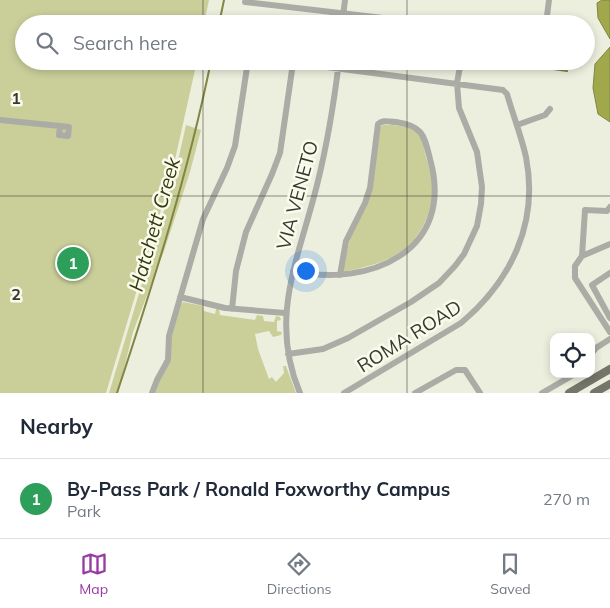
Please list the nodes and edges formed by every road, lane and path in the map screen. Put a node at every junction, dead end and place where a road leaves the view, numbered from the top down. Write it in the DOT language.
graph roads {
  1 [pos="345,0"];
  2 [pos="549,0"];
  3 [pos="245,2"];
  4 [pos="266,2"];
  5 [pos="343,13"];
  6 [pos="360,15"];
  7 [pos="547,15"];
  8 [pos="247,70"];
  9 [pos="292,70"];
  10 [pos="337,70"];
  11 [pos="371,70"];
  12 [pos="459,70"];
  13 [pos="457,83"];
  14 [pos="550,109"];
  15 [pos="0,120"];
  16 [pos="516,124"];
  17 [pos="60,126"];
  18 [pos="609,210"];
  19 [pos="610,244"];
  20 [pos="582,256"];
  21 [pos="293,271"];
  22 [pos="610,273"];
  23 [pos="340,275"];
  24 [pos="180,297"];
  25 [pos="232,309"];
  26 [pos="286,313"];
  27 [pos="610,318"];
  28 [pos="610,332"];
  29 [pos="610,339"];
  30 [pos="595,349"];
  31 [pos="288,354"];
  32 [pos="610,369"];
  33 [pos="568,378"];
  34 [pos="610,384"];
  35 [pos="610,390"];
  36 [pos="152,393"];
  37 [pos="300,393"];
  38 [pos="344,393"];
  39 [pos="415,393"];
  40 [pos="480,393"];
  41 [pos="542,393"];
  42 [pos="568,393"];
  43 [pos="594,393"];
  44 [pos="604,393"];
  1 -- 5 [label="street"];
  2 -- 7 [label="street"];
  3 -- 4 [label="street"];
  4 -- 5 [label="street"];
  5 -- 6 [label="street"];
  8 -- 24 [label="street"];
  9 -- 25 [label="street"];
  10 -- 21 [label="street, VIA VENETO"];
  11 -- 13 [label="street, ROMA ROAD"];
  12 -- 13 [label="street"];
  13 -- 16 [label="street, ROMA ROAD"];
  13 -- 31 [label="street"];
  14 -- 16 [label="street"];
  15 -- 17 [label="street"];
  16 -- 38 [label="street, ROMA ROAD"];
  18 -- 20 [label="street"];
  19 -- 20 [label="street"];
  20 -- 28 [label="street"];
  21 -- 23 [label="street"];
  21 -- 26 [label="street, VIA VENETO"];
  22 -- 27 [label="street"];
  23 -- 23 [label="street"];
  24 -- 25 [label="street"];
  24 -- 36 [label="street"];
  25 -- 26 [label="street"];
  26 -- 31 [label="street, VIA VENETO"];
  29 -- 30 [label="street"];
  31 -- 37 [label="street, VIA VENETO"];
  32 -- 42 [label="main road"];
  33 -- 41 [label="street"];
  34 -- 43 [label="main road"];
  35 -- 44 [label="main road"];
  39 -- 40 [label="street"];
}
